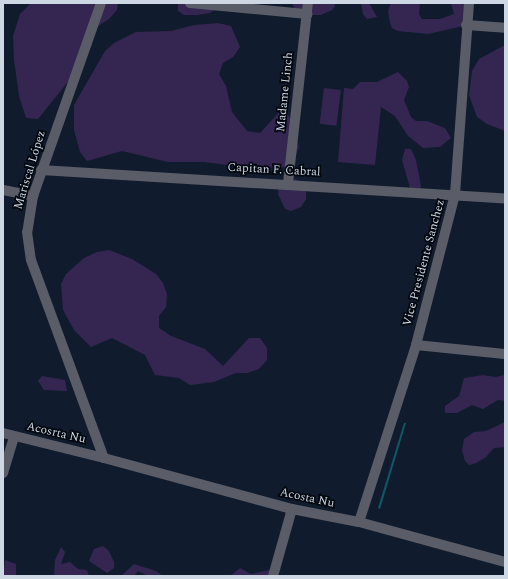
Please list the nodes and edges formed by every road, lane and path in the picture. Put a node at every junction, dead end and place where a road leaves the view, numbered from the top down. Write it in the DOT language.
graph roads {
  1 [pos="102,3"];
  2 [pos="190,3"];
  3 [pos="308,3"];
  4 [pos="469,3"];
  5 [pos="307,14"];
  6 [pos="466,25"];
  7 [pos="505,28"];
  8 [pos="41,170"];
  9 [pos="288,183"];
  10 [pos="3,190"];
  11 [pos="455,194"];
  12 [pos="33,196"];
  13 [pos="505,198"];
  14 [pos="416,345"];
  15 [pos="505,354"];
  16 [pos="3,433"];
  17 [pos="14,437"];
  18 [pos="104,458"];
  19 [pos="3,473"];
  20 [pos="292,509"];
  21 [pos="359,522"];
  22 [pos="505,562"];
  23 [pos="273,576"];
  1 -- 8 [label="street, Mariscal López"];
  2 -- 5 [label="street"];
  3 -- 5 [label="street, Madame Linch"];
  4 -- 6 [label="street, Vice Presidente Sanchez"];
  5 -- 9 [label="street, Madame Linch"];
  6 -- 7 [label="street"];
  6 -- 11 [label="street, Vice Presidente Sanchez"];
  8 -- 9 [label="street, Capitan F. Cabral"];
  8 -- 12 [label="street, Mariscal López"];
  9 -- 11 [label="street, Capitan F. Cabral"];
  10 -- 12 [label="street"];
  11 -- 13 [label="street, Capitan F. Cabral"];
  11 -- 14 [label="street, Vice Presidente Sanchez"];
  12 -- 18 [label="street, Mariscal López"];
  14 -- 15 [label="street"];
  14 -- 21 [label="street, Vice Presidente Sanchez"];
  16 -- 17 [label="street, Acosrta Nu"];
  17 -- 18 [label="street, Acosrta Nu"];
  17 -- 19 [label="street"];
  18 -- 20 [label="street, Acosta Nu"];
  20 -- 21 [label="street, Acosta Nu"];
  20 -- 23 [label="street"];
  21 -- 22 [label="street, Acosta Nu"];
}
